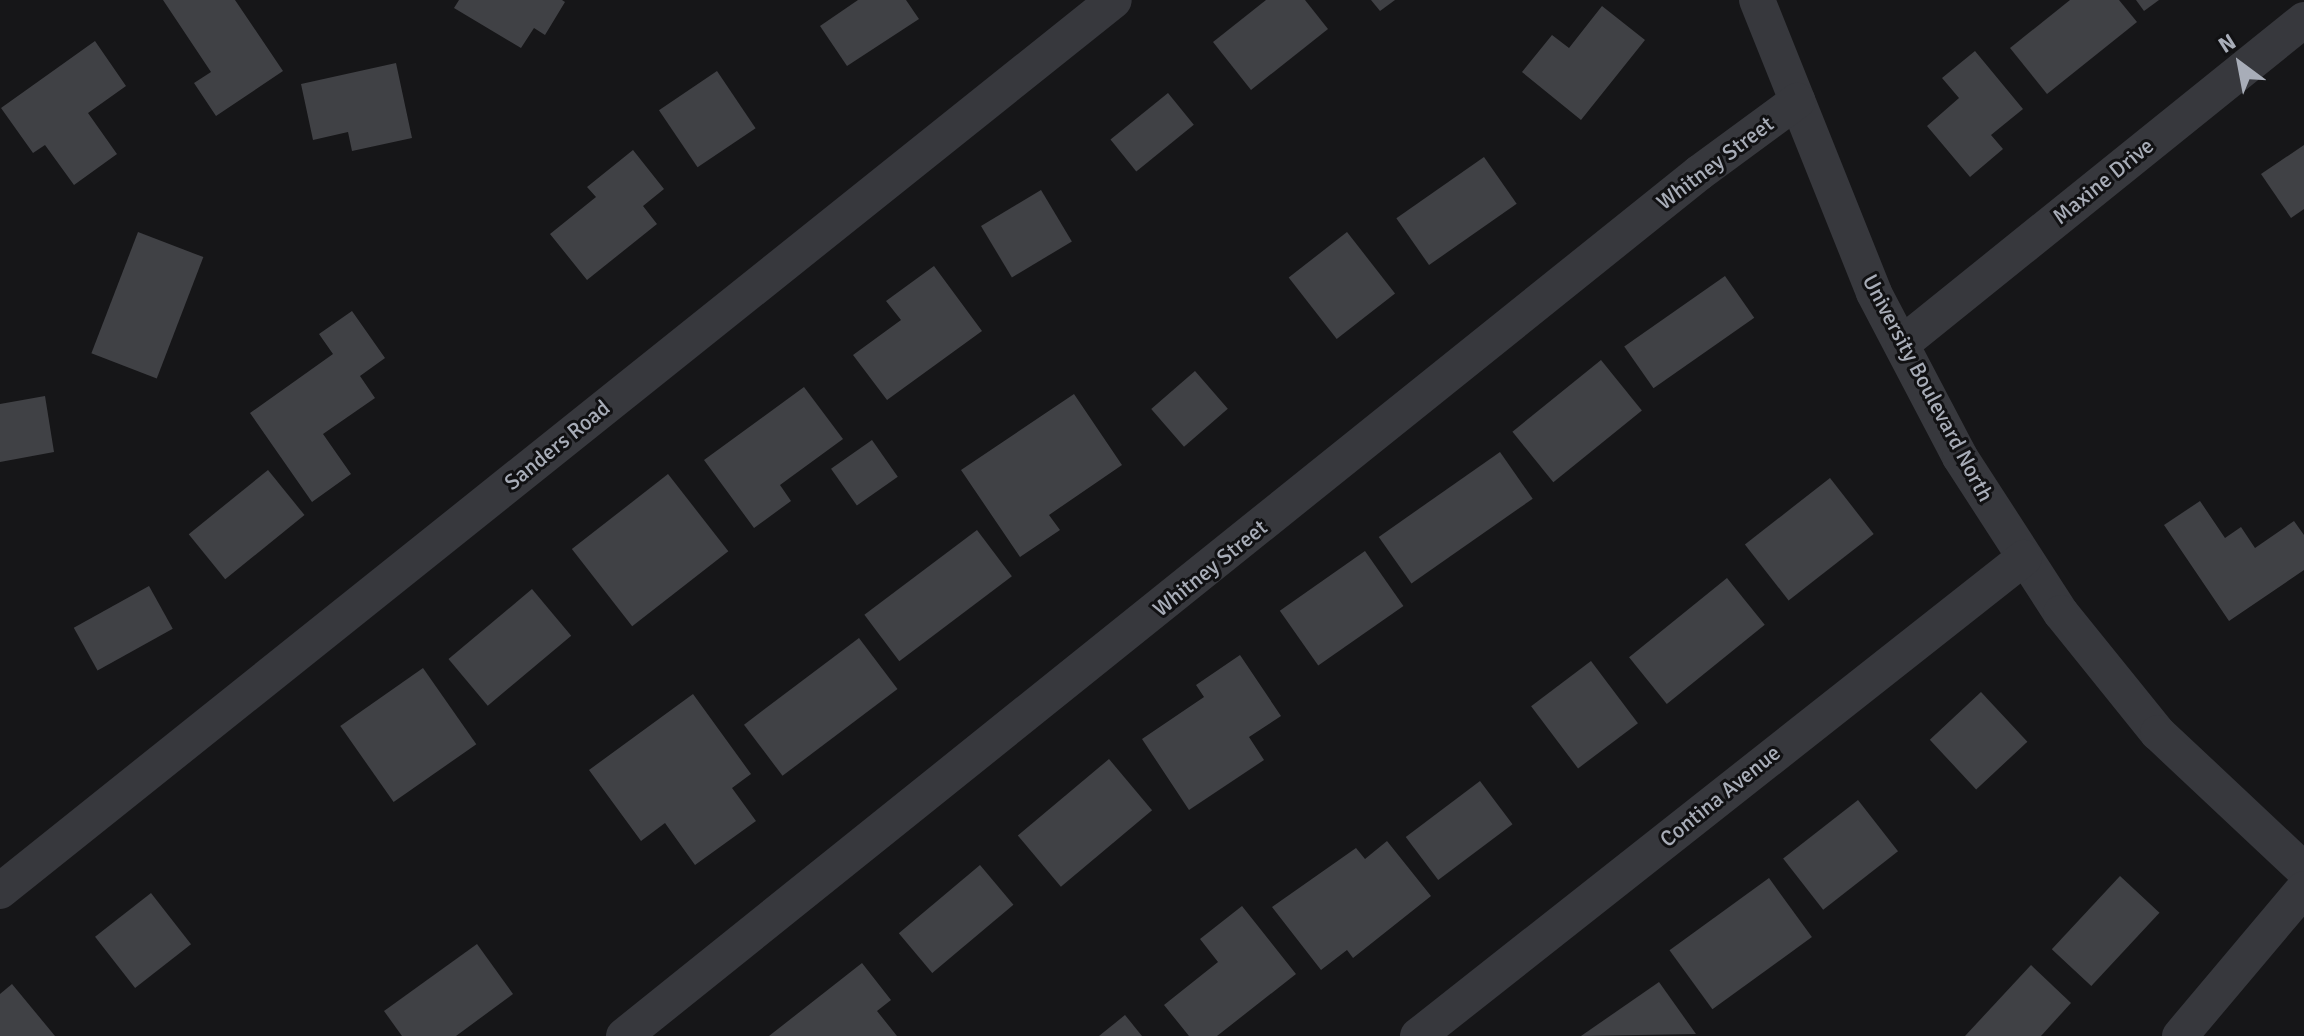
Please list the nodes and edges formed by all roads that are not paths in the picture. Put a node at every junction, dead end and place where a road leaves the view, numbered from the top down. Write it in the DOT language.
graph roads {
  1 [pos="1114,0"];
  2 [pos="1757,0"];
  3 [pos="2304,20"];
  4 [pos="1797,101"];
  5 [pos="1903,343"];
  6 [pos="2024,558"];
  7 [pos="2304,870"];
  8 [pos="2304,889"];
  9 [pos="0,891"];
  10 [pos="624,1036"];
  11 [pos="1418,1036"];
  12 [pos="2180,1036"];
  1 -- 9 [label="street, Sanders Road"];
  2 -- 4 [label="street, University Boulevard North"];
  3 -- 5 [label="street, Maxine Drive"];
  4 -- 5 [label="street, University Boulevard North"];
  4 -- 10 [label="street, Whitney Street"];
  5 -- 6 [label="street, University Boulevard North"];
  6 -- 7 [label="street, University Boulevard North"];
  6 -- 11 [label="street, Contina Avenue"];
  8 -- 12 [label="street"];
}
